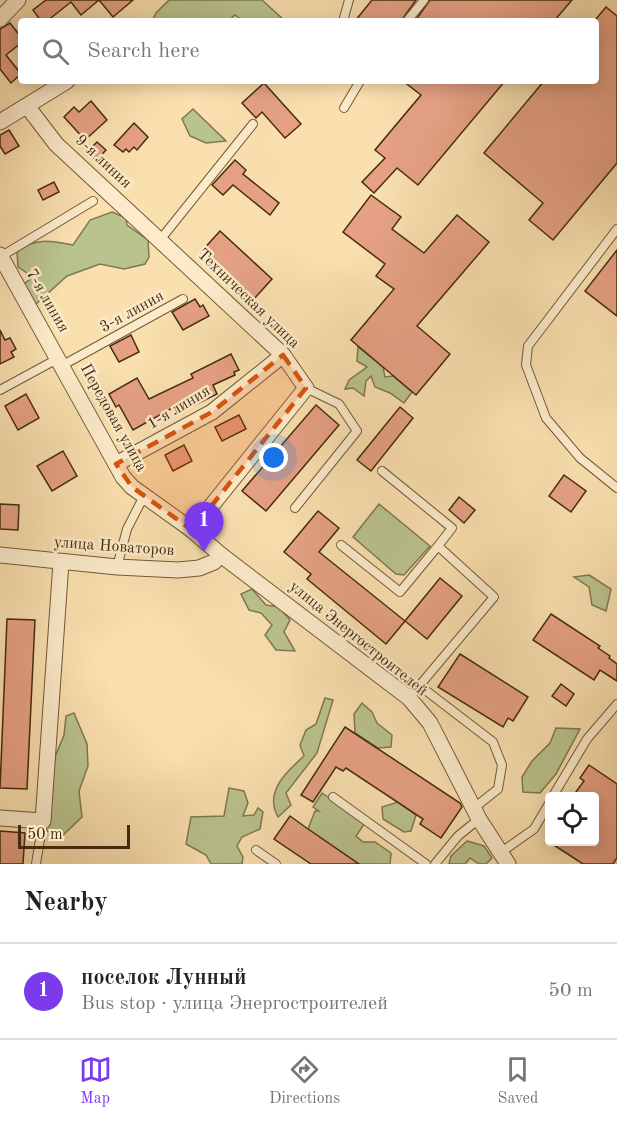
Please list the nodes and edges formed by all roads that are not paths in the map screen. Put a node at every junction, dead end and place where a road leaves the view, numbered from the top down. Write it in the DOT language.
graph roads {
  1 [pos="18,0"];
  2 [pos="349,0"];
  3 [pos="424,0"];
  4 [pos="344,18"];
  5 [pos="409,18"];
  6 [pos="0,19"];
  7 [pos="62,84"];
  8 [pos="358,84"];
  9 [pos="27,106"];
  10 [pos="344,108"];
  11 [pos="0,122"];
  12 [pos="253,124"];
  13 [pos="93,201"];
  14 [pos="617,229"];
  15 [pos="160,240"];
  16 [pos="0,256"];
  17 [pos="183,299"];
  18 [pos="284,355"];
  19 [pos="61,362"];
  20 [pos="306,388"];
  21 [pos="0,390"];
  22 [pos="117,464"];
  23 [pos="382,471"];
  24 [pos="617,488"];
  25 [pos="144,496"];
  26 [pos="295,508"];
  27 [pos="192,530"];
  28 [pos="341,545"];
  29 [pos="438,546"];
  30 [pos="0,555"];
  31 [pos="221,555"];
  32 [pos="61,562"];
  33 [pos="117,567"];
  34 [pos="420,686"];
  35 [pos="408,698"];
  36 [pos="617,704"];
  37 [pos="555,792"];
  38 [pos="333,797"];
  39 [pos="545,809"];
  40 [pos="476,813"];
  41 [pos="0,818"];
  42 [pos="43,821"];
  43 [pos="256,850"];
  44 [pos="504,858"];
  45 [pos="36,864"];
  46 [pos="276,864"];
  47 [pos="426,864"];
  48 [pos="435,864"];
  1 -- 6 [label="street"];
  2 -- 4 [label="lane"];
  3 -- 5 [label="lane"];
  7 -- 9 [label="street"];
  8 -- 10 [label="lane"];
  9 -- 11 [label="street"];
  9 -- 15 [label="street, 9-я линия"];
  12 -- 15 [label="lane"];
  13 -- 16 [label="lane"];
  14 -- 24 [label="lane"];
  15 -- 18 [label="street, Техническая улица"];
  16 -- 19 [label="street, 7-я линия"];
  17 -- 19 [label="lane, 3-я линия"];
  18 -- 20 [label="street, Техническая улица"];
  18 -- 22 [label="street, 1-я линия"];
  19 -- 21 [label="lane, 3-я линия"];
  19 -- 22 [label="street, Передовая улица"];
  20 -- 26 [label="lane"];
  20 -- 27 [label="street"];
  22 -- 25 [label="street, Передовая улица"];
  23 -- 29 [label="lane"];
  25 -- 27 [label="street, Передовая улица"];
  25 -- 33 [label="lane"];
  27 -- 31 [label="street, улица Энергостроителей"];
  28 -- 29 [label="lane"];
  29 -- 34 [label="lane"];
  30 -- 32 [label="street, улица Новаторов"];
  31 -- 33 [label="street, улица Новаторов"];
  31 -- 35 [label="street, улица Энергостроителей"];
  32 -- 33 [label="street, улица Новаторов"];
  32 -- 42 [label="street"];
  34 -- 35 [label="lane"];
  34 -- 40 [label="lane"];
  35 -- 40 [label="street, улица Энергостроителей"];
  36 -- 37 [label="lane"];
  38 -- 47 [label="lane"];
  39 -- 44 [label="lane"];
  40 -- 44 [label="street, улица Энергостроителей"];
  40 -- 48 [label="lane"];
  41 -- 42 [label="street"];
  42 -- 45 [label="lane"];
  43 -- 46 [label="lane"];
}
